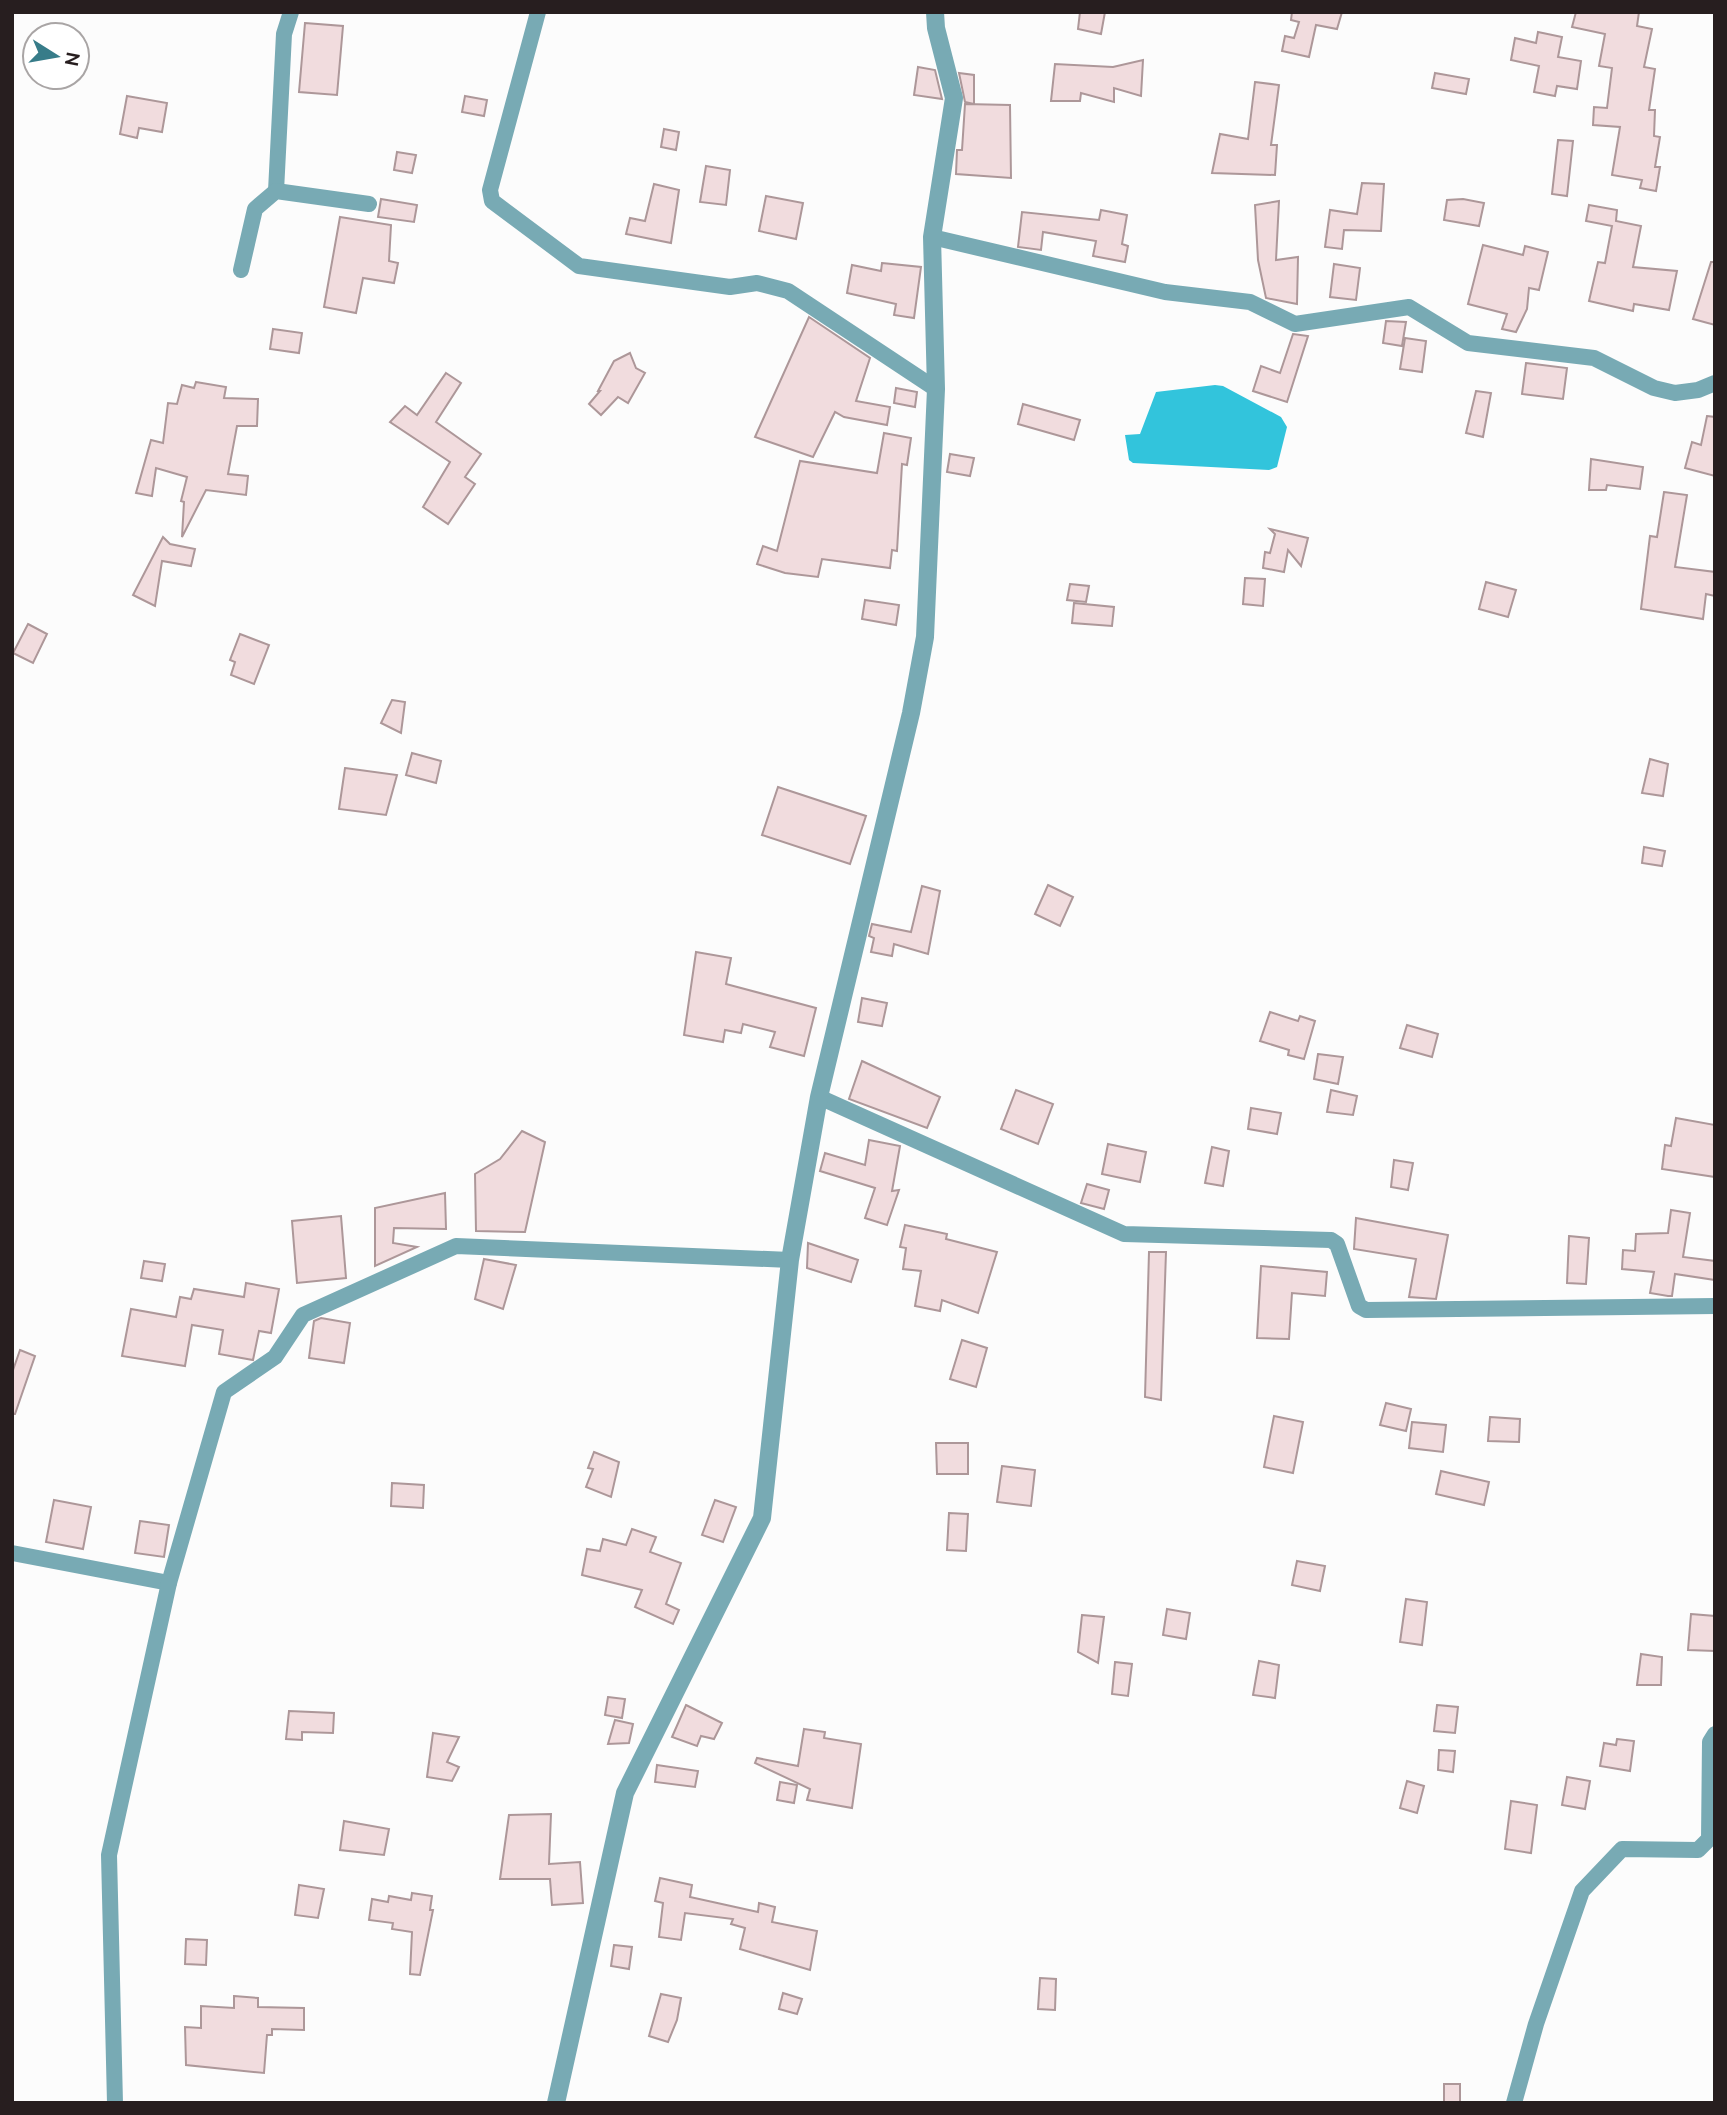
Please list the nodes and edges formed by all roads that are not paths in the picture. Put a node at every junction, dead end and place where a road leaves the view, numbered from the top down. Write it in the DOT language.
graph roads {
  1 [pos="291,12"];
  2 [pos="538,12"];
  3 [pos="935,12"];
  4 [pos="276,191"];
  5 [pos="369,204"];
  6 [pos="932,237"];
  7 [pos="242,271"];
  8 [pos="1715,383"];
  9 [pos="936,389"];
  10 [pos="819,1097"];
  11 [pos="790,1260"];
  12 [pos="1715,1306"];
  13 [pos="12,1553"];
  14 [pos="169,1583"];
  15 [pos="1715,1734"];
  16 [pos="115,2103"];
  17 [pos="556,2103"];
  18 [pos="1514,2103"];
  1 -- 4 [label="street"];
  2 -- 9 [label="street"];
  3 -- 6 [label="street"];
  4 -- 5 [label="street"];
  4 -- 7 [label="street"];
  6 -- 8 [label="street"];
  6 -- 9 [label="street"];
  9 -- 10 [label="street"];
  10 -- 11 [label="street"];
  10 -- 12 [label="street"];
  11 -- 14 [label="street"];
  11 -- 17 [label="street"];
  13 -- 14 [label="street"];
  14 -- 16 [label="street"];
  15 -- 18 [label="street"];
}
